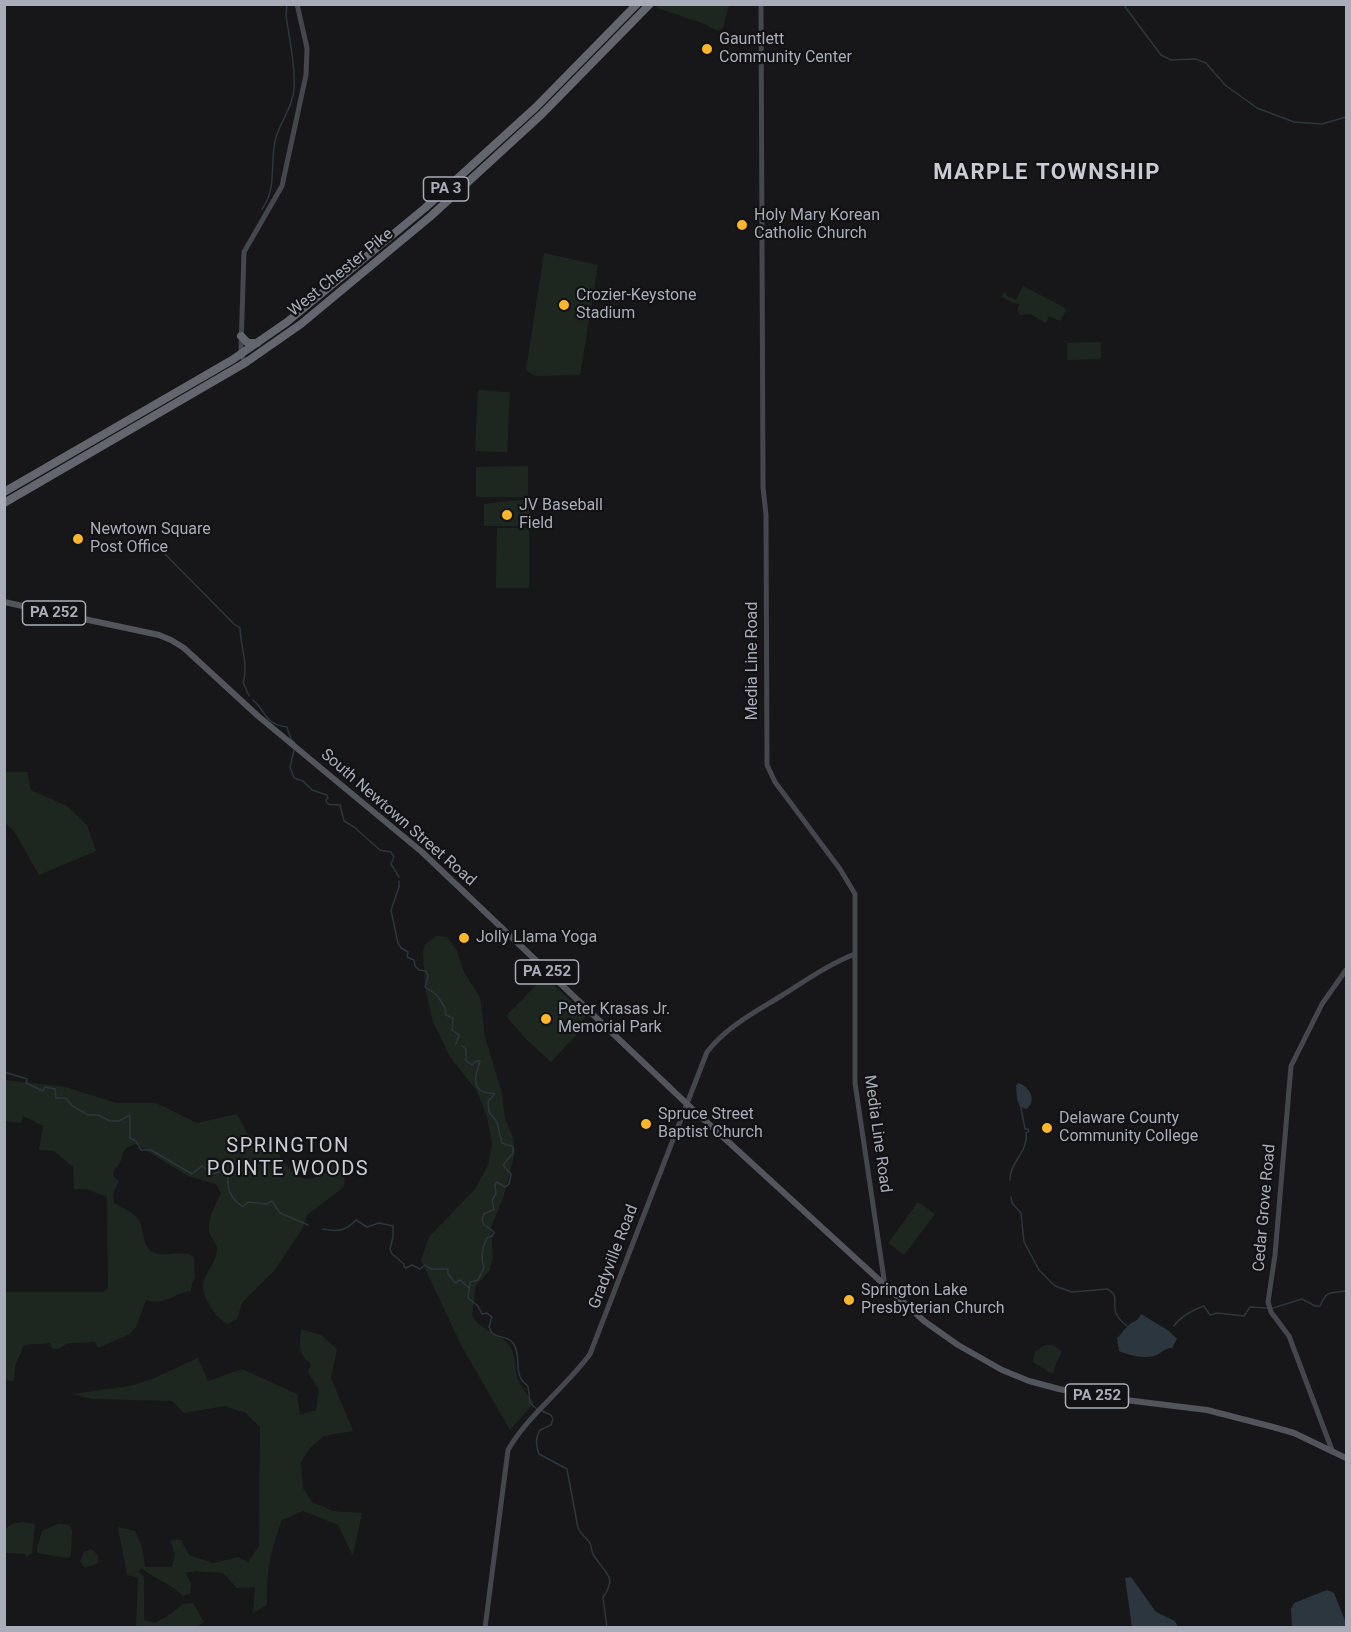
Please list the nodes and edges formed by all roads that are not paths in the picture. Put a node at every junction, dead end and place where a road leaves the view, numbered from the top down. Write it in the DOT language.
graph roads {
  1 [pos="297,4"];
  2 [pos="637,4"];
  3 [pos="650,4"];
  4 [pos="761,4"];
  5 [pos="241,336"];
  6 [pos="258,343"];
  7 [pos="241,354"];
  8 [pos="246,363"];
  9 [pos="4,492"];
  10 [pos="4,503"];
  11 [pos="4,602"];
  12 [pos="855,954"];
  13 [pos="1347,970"];
  14 [pos="687,1104"];
  15 [pos="885,1287"];
  16 [pos="1332,1450"];
  17 [pos="1347,1458"];
  18 [pos="485,1628"];
  1 -- 5 [label="main road"];
  2 -- 6 [label="highway, West Chester Pike / PA 3"];
  3 -- 8 [label="highway, West Chester Pike / PA 3"];
  4 -- 12 [label="main road, Media Line Road"];
  5 -- 6 [label="highway"];
  5 -- 7 [label="main road"];
  6 -- 7 [label="highway, West Chester Pike / PA 3"];
  7 -- 8 [label="main road"];
  7 -- 9 [label="highway, West Chester Pike / PA 3"];
  8 -- 10 [label="highway, West Chester Pike / PA 3"];
  11 -- 14 [label="main road, South Newtown Street Road / PA 252"];
  12 -- 14 [label="main road, Gradyville Road"];
  12 -- 15 [label="main road, Media Line Road"];
  13 -- 16 [label="main road, Cedar Grove Road"];
  14 -- 15 [label="main road, South Newtown Street Road / PA 252"];
  14 -- 18 [label="main road, Gradyville Road"];
  15 -- 16 [label="main road, PA 252"];
  16 -- 17 [label="main road, PA 252"];
}
